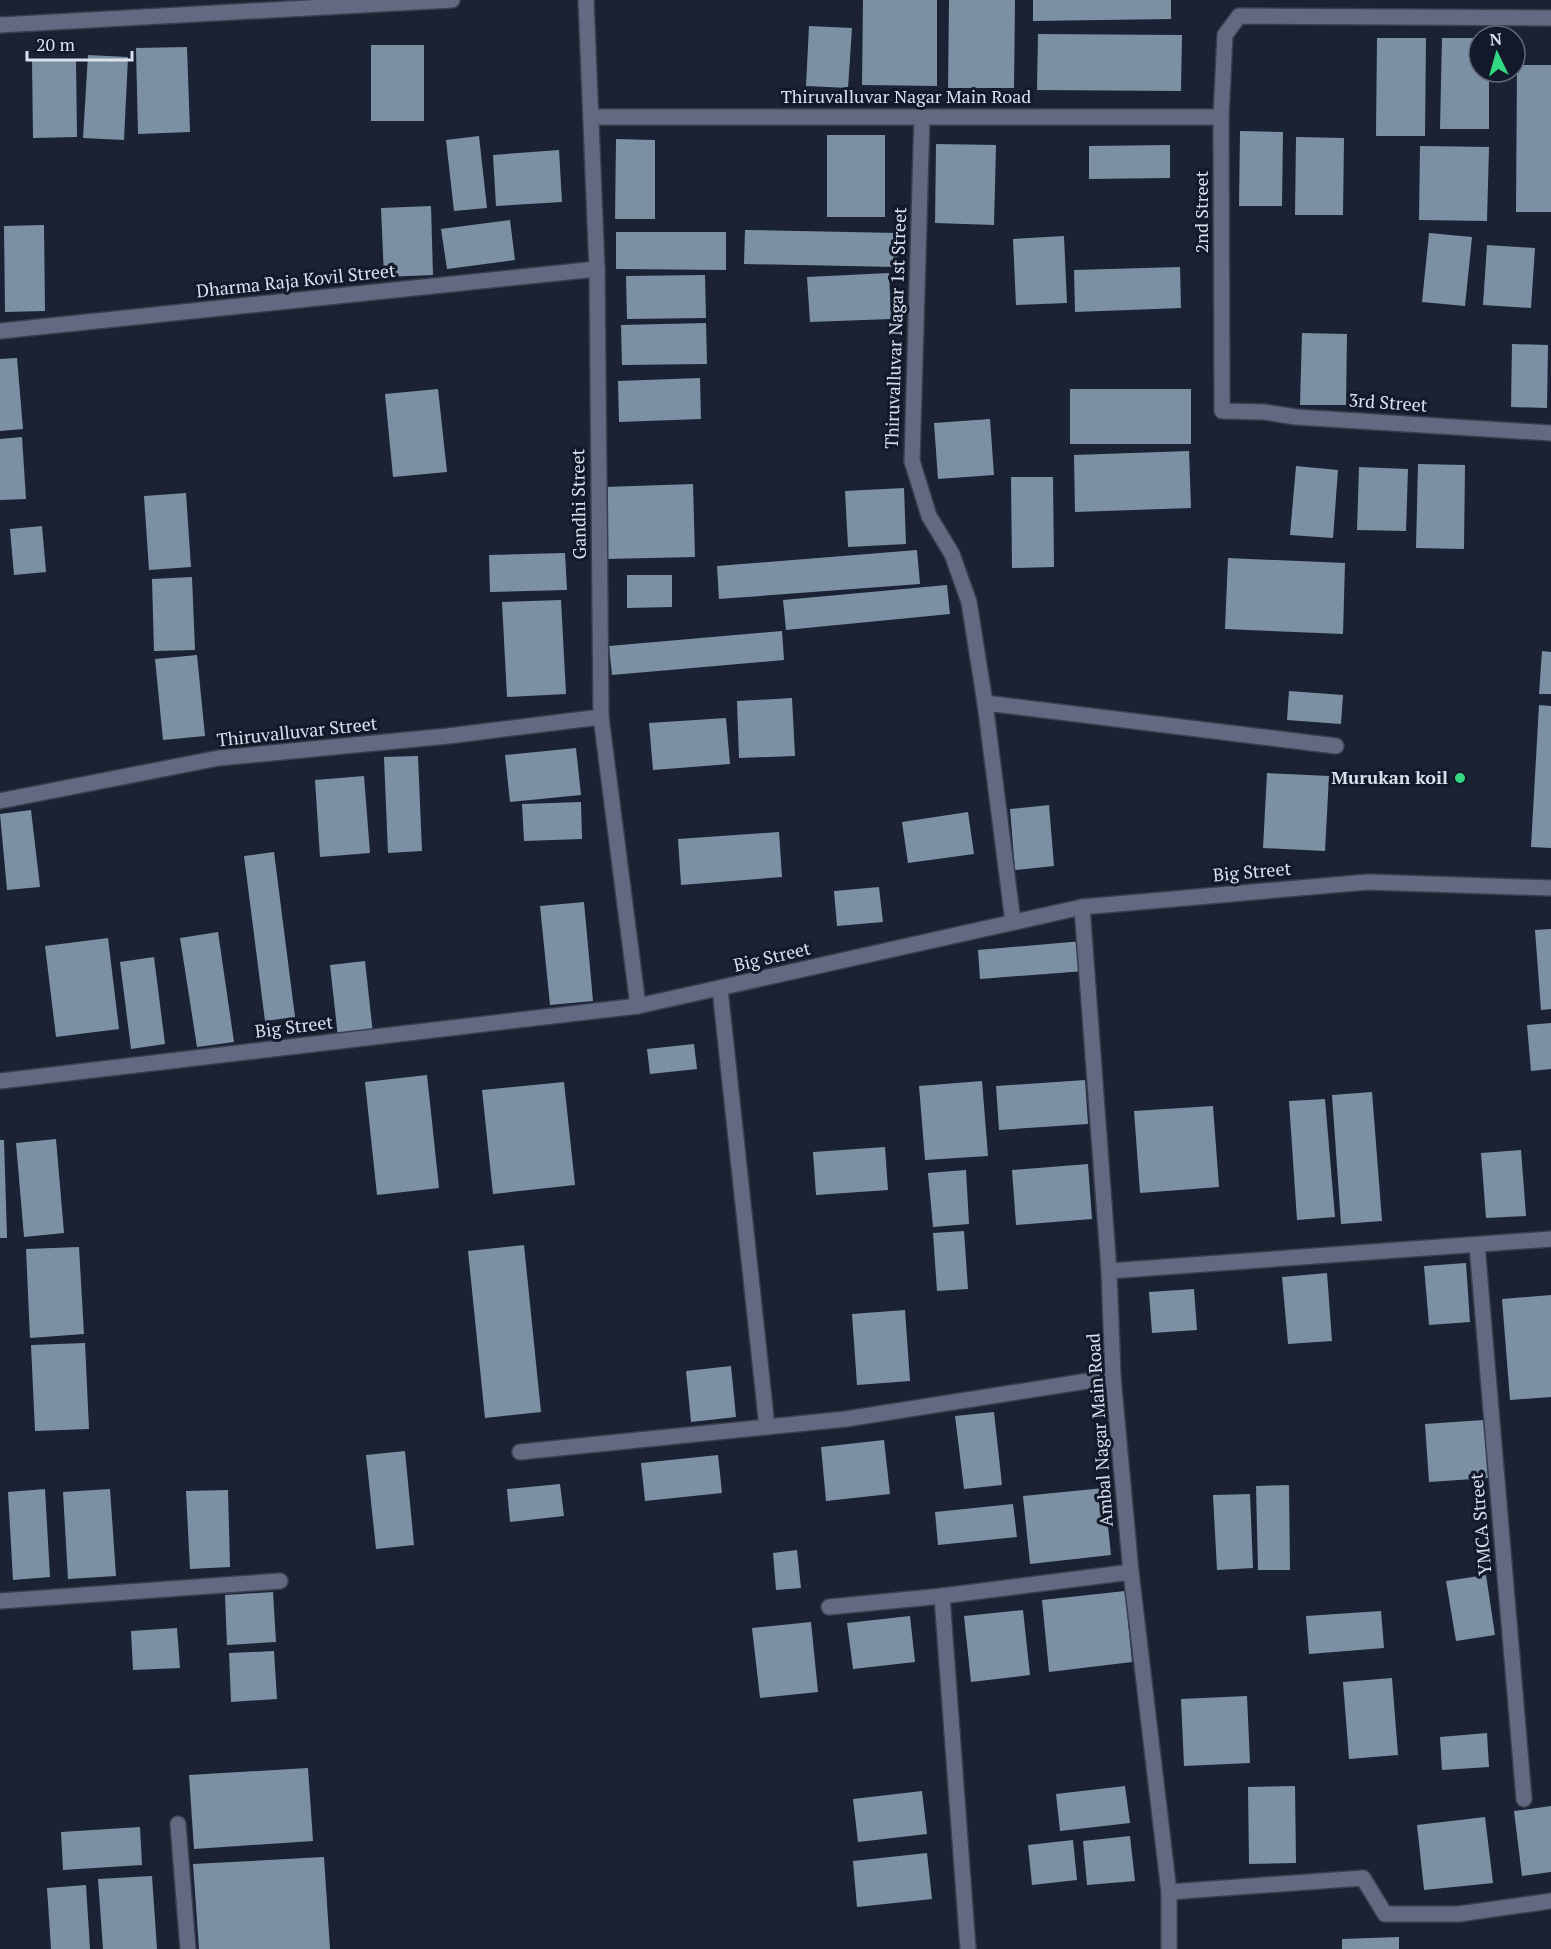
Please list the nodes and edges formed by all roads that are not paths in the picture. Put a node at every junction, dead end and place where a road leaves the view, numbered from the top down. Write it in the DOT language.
graph roads {
  1 [pos="452,0"];
  2 [pos="586,0"];
  3 [pos="1551,18"];
  4 [pos="0,25"];
  5 [pos="591,117"];
  6 [pos="922,117"];
  7 [pos="1221,117"];
  8 [pos="597,269"];
  9 [pos="0,331"];
  10 [pos="1222,411"];
  11 [pos="1551,433"];
  12 [pos="985,703"];
  13 [pos="601,717"];
  14 [pos="1336,746"];
  15 [pos="0,801"];
  16 [pos="1551,888"];
  17 [pos="1082,907"];
  18 [pos="1013,922"];
  19 [pos="720,989"];
  20 [pos="638,1006"];
  21 [pos="0,1081"];
  22 [pos="1551,1239"];
  23 [pos="1477,1245"];
  24 [pos="1109,1271"];
  25 [pos="1113,1377"];
  26 [pos="767,1427"];
  27 [pos="520,1452"];
  28 [pos="1131,1572"];
  29 [pos="280,1581"];
  30 [pos="942,1596"];
  31 [pos="0,1600"];
  32 [pos="830,1607"];
  33 [pos="1524,1799"];
  34 [pos="178,1824"];
  35 [pos="1169,1892"];
  36 [pos="1551,1901"];
  37 [pos="188,1949"];
  38 [pos="968,1949"];
  39 [pos="1169,1949"];
  1 -- 4 [label="street"];
  2 -- 5 [label="street, Gandhi Street"];
  3 -- 7 [label="street, 2nd Street"];
  5 -- 6 [label="street, Thiruvalluvar Nagar Main Road"];
  5 -- 8 [label="street, Gandhi Street"];
  6 -- 7 [label="street, Thiruvalluvar Nagar Main Road"];
  6 -- 12 [label="street, Thiruvalluvar Nagar 1st Street"];
  7 -- 10 [label="street, 2nd Street"];
  8 -- 9 [label="street, Dharma Raja Kovil Street"];
  8 -- 13 [label="street, Gandhi Street"];
  10 -- 11 [label="street, 3rd Street"];
  12 -- 14 [label="street"];
  12 -- 18 [label="street, Thiruvalluvar Nagar 1st Street"];
  13 -- 15 [label="street, Thiruvalluvar Street"];
  13 -- 20 [label="street, Gandhi Street"];
  16 -- 17 [label="street, Big Street"];
  17 -- 18 [label="street, Big Street"];
  17 -- 24 [label="street, Ambal Nagar Main Road"];
  18 -- 19 [label="street, Big Street"];
  19 -- 20 [label="street, Big Street"];
  19 -- 26 [label="street"];
  20 -- 21 [label="street, Big Street"];
  22 -- 23 [label="street"];
  23 -- 24 [label="street"];
  23 -- 33 [label="street, YMCA Street"];
  24 -- 25 [label="street, Ambal Nagar Main Road"];
  25 -- 26 [label="street"];
  25 -- 28 [label="street, Ambal Nagar Main Road"];
  26 -- 27 [label="street"];
  28 -- 30 [label="street"];
  28 -- 35 [label="street, Ambal Nagar Main Road"];
  29 -- 31 [label="street"];
  30 -- 32 [label="street"];
  30 -- 38 [label="street"];
  34 -- 37 [label="street"];
  35 -- 36 [label="street"];
  35 -- 39 [label="street, Ambal Nagar Main Road"];
}
